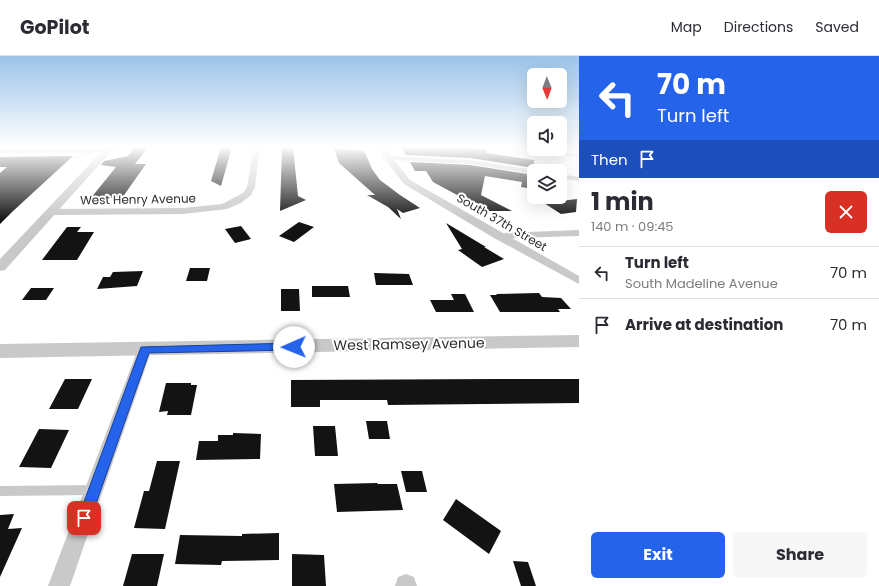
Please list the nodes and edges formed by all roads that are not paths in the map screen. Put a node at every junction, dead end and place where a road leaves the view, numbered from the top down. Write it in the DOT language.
graph roads {
  1 [pos="89,172"];
  2 [pos="254,172"];
  3 [pos="399,172"];
  4 [pos="567,177"];
  5 [pos="579,179"];
  6 [pos="53,212"];
  7 [pos="579,233"];
  8 [pos="498,236"];
  9 [pos="0,267"];
  10 [pos="579,282"];
  11 [pos="579,341"];
  12 [pos="145,349"];
  13 [pos="0,351"];
  14 [pos="94,490"];
  15 [pos="0,491"];
  16 [pos="59,586"];
  1 -- 6 [label="street"];
  2 -- 6 [label="street, West Henry Avenue"];
  3 -- 8 [label="street, South 37th Street"];
  4 -- 5 [label="street"];
  6 -- 9 [label="street"];
  7 -- 8 [label="street"];
  8 -- 10 [label="street, South 37th Street"];
  11 -- 12 [label="street, West Ramsey Avenue"];
  12 -- 13 [label="street, West Ramsey Avenue"];
  12 -- 14 [label="street"];
  14 -- 15 [label="lane"];
  14 -- 16 [label="street"];
}
